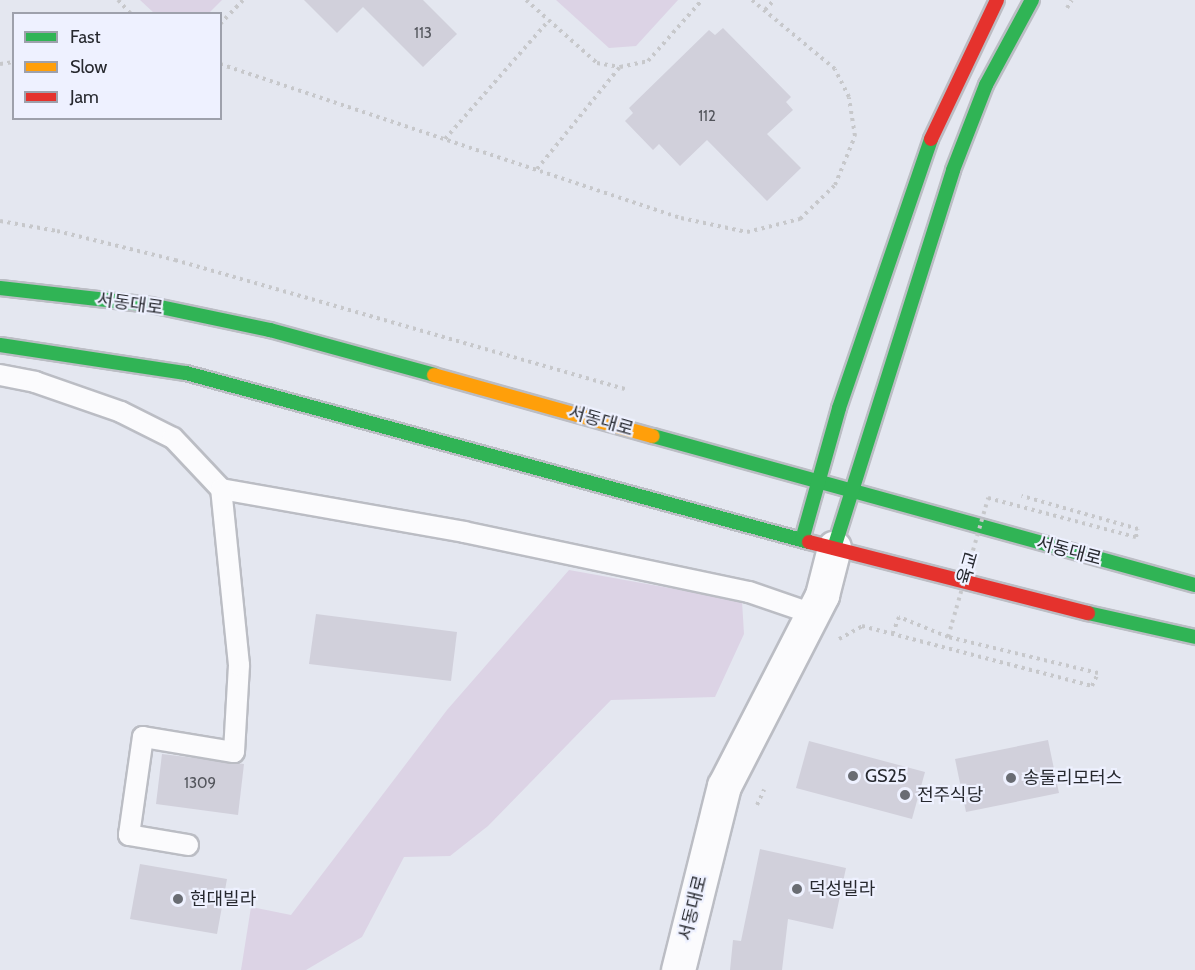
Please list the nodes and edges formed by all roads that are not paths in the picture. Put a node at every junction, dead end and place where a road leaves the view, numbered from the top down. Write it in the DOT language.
graph roads {
  1 [pos="997,0"];
  2 [pos="1032,0"];
  3 [pos="0,288"];
  4 [pos="0,345"];
  5 [pos="0,375"];
  6 [pos="815,483"];
  7 [pos="221,489"];
  8 [pos="851,492"];
  9 [pos="802,540"];
  10 [pos="834,548"];
  11 [pos="1195,585"];
  12 [pos="810,613"];
  13 [pos="1195,637"];
  14 [pos="188,845"];
  15 [pos="678,970"];
  1 -- 6 [label="main road"];
  2 -- 8 [label="main road"];
  3 -- 6 [label="main road, 서동대로"];
  4 -- 9 [label="main road"];
  5 -- 7 [label="lane"];
  6 -- 8 [label="main road, 서동대로"];
  6 -- 9 [label="main road"];
  7 -- 12 [label="lane"];
  7 -- 14 [label="lane"];
  8 -- 10 [label="main road"];
  8 -- 11 [label="main road, 서동대로"];
  9 -- 10 [label="main road"];
  10 -- 12 [label="street, 서동대로"];
  10 -- 13 [label="main road"];
  12 -- 15 [label="street, 서동대로"];
}
